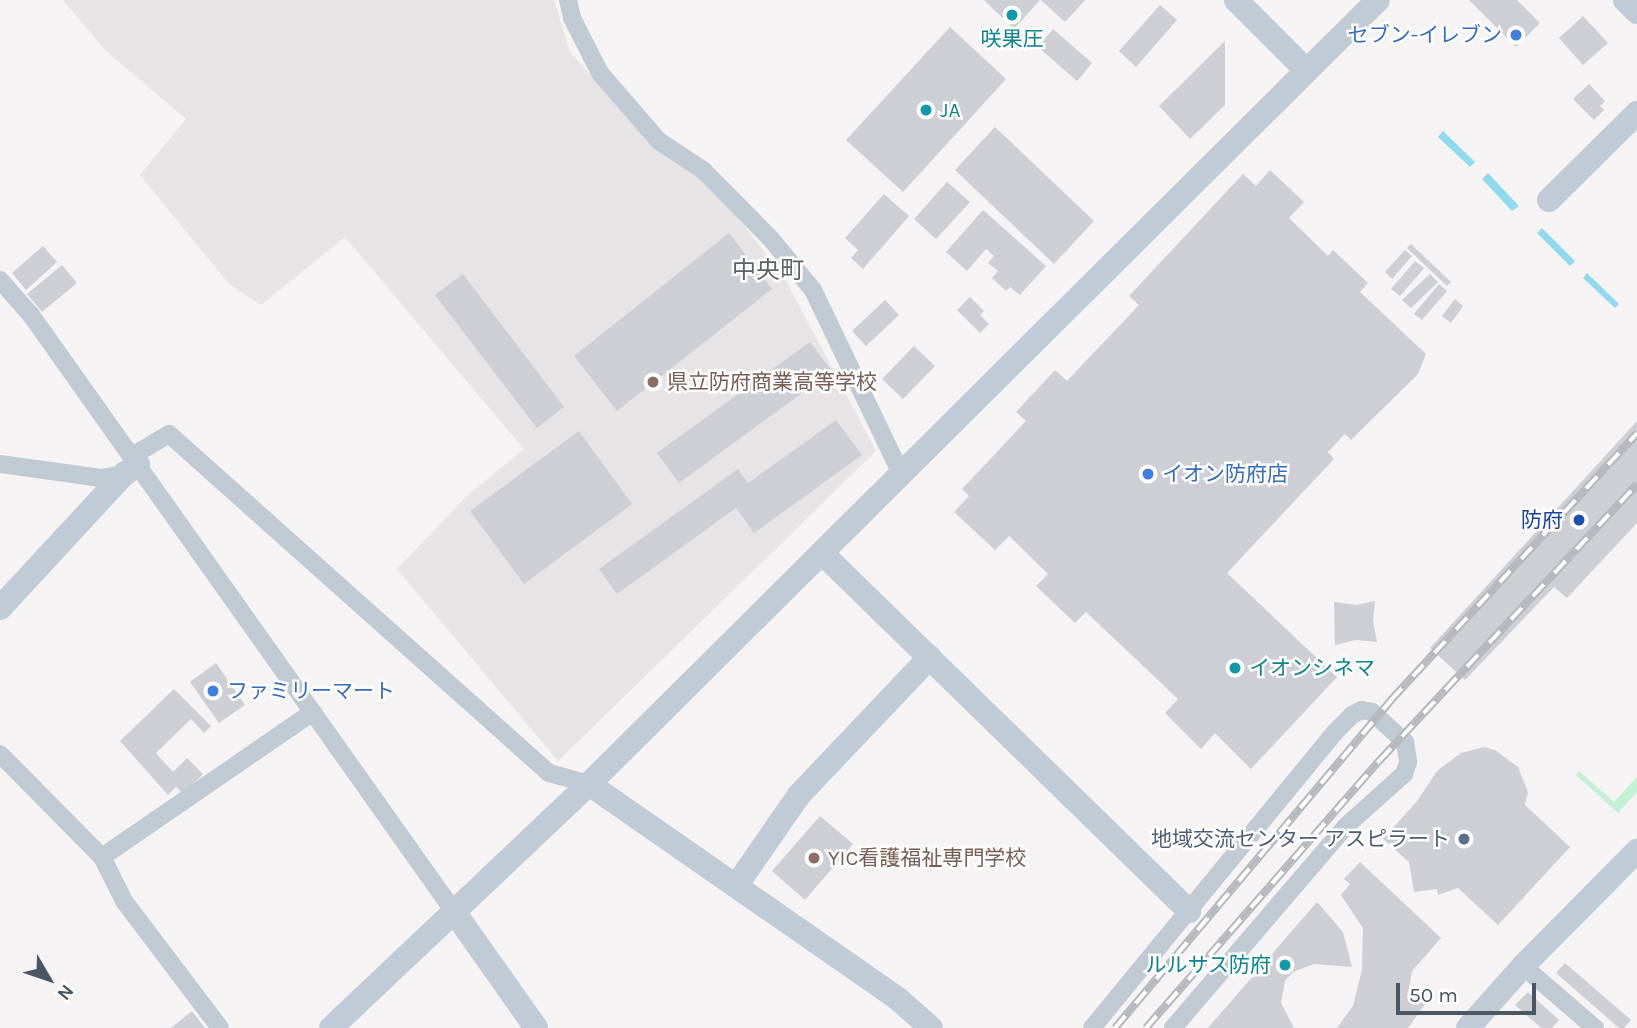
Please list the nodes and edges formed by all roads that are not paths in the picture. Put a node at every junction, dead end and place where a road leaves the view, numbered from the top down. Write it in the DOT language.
graph roads {
  1 [pos="568,0"];
  2 [pos="1236,0"];
  3 [pos="1378,0"];
  4 [pos="1625,0"];
  5 [pos="1637,12"];
  6 [pos="1307,71"];
  7 [pos="1637,113"];
  8 [pos="1549,200"];
  9 [pos="0,280"];
  10 [pos="0,464"];
  11 [pos="131,465"];
  12 [pos="901,474"];
  13 [pos="822,553"];
  14 [pos="0,608"];
  15 [pos="930,657"];
  16 [pos="313,712"];
  17 [pos="0,754"];
  18 [pos="589,784"];
  19 [pos="1637,851"];
  20 [pos="102,857"];
  21 [pos="736,886"];
  22 [pos="1189,911"];
  23 [pos="455,913"];
  24 [pos="1523,966"];
  25 [pos="219,1028"];
  26 [pos="331,1028"];
  27 [pos="536,1028"];
  28 [pos="931,1028"];
  29 [pos="1092,1028"];
  30 [pos="1173,1028"];
  31 [pos="1468,1028"];
  32 [pos="1595,1028"];
  1 -- 12 [label="street"];
  2 -- 6 [label="street"];
  3 -- 6 [label="street"];
  4 -- 5 [label="street"];
  6 -- 12 [label="street"];
  7 -- 8 [label="street"];
  9 -- 11 [label="street"];
  10 -- 11 [label="street"];
  11 -- 14 [label="street"];
  11 -- 16 [label="street"];
  11 -- 18 [label="street"];
  12 -- 13 [label="street"];
  13 -- 15 [label="street"];
  13 -- 18 [label="street"];
  15 -- 21 [label="street"];
  15 -- 22 [label="street"];
  16 -- 20 [label="street"];
  16 -- 23 [label="street"];
  17 -- 20 [label="street"];
  18 -- 21 [label="street"];
  18 -- 23 [label="street"];
  19 -- 24 [label="street"];
  20 -- 25 [label="street"];
  21 -- 28 [label="street"];
  22 -- 29 [label="street"];
  22 -- 30 [label="street"];
  23 -- 26 [label="street"];
  23 -- 27 [label="street"];
  24 -- 31 [label="street"];
  24 -- 32 [label="street"];
}
